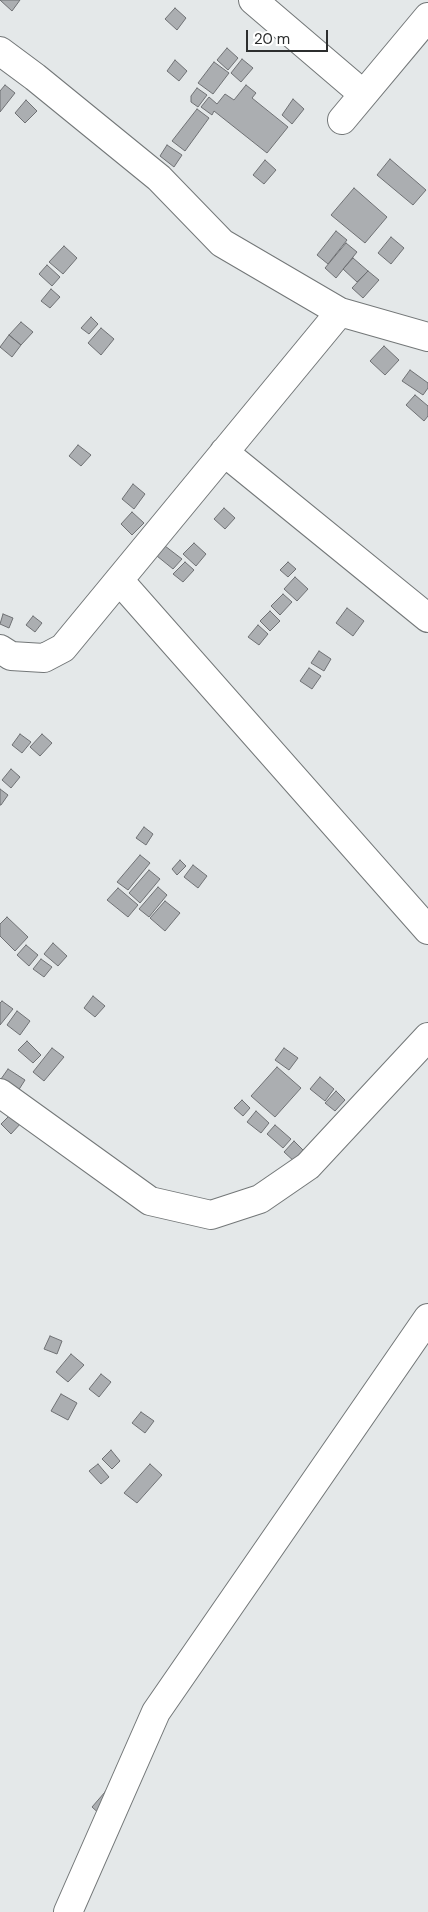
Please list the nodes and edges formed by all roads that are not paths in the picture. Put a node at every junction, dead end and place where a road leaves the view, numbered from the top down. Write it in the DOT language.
graph roads {
  1 [pos="254,0"];
  2 [pos="428,17"];
  3 [pos="0,51"];
  4 [pos="363,94"];
  5 [pos="342,120"];
  6 [pos="340,312"];
  7 [pos="428,337"];
  8 [pos="224,452"];
  9 [pos="119,580"];
  10 [pos="428,618"];
  11 [pos="0,649"];
  12 [pos="428,930"];
  13 [pos="428,1037"];
  14 [pos="0,1092"];
  15 [pos="428,1318"];
  16 [pos="68,1912"];
  1 -- 4 [label="street"];
  2 -- 4 [label="street"];
  3 -- 6 [label="street"];
  4 -- 5 [label="street"];
  6 -- 7 [label="street"];
  6 -- 8 [label="street"];
  8 -- 9 [label="street"];
  8 -- 10 [label="street"];
  9 -- 11 [label="street"];
  9 -- 12 [label="street"];
  13 -- 14 [label="street"];
  15 -- 16 [label="street"];
}
